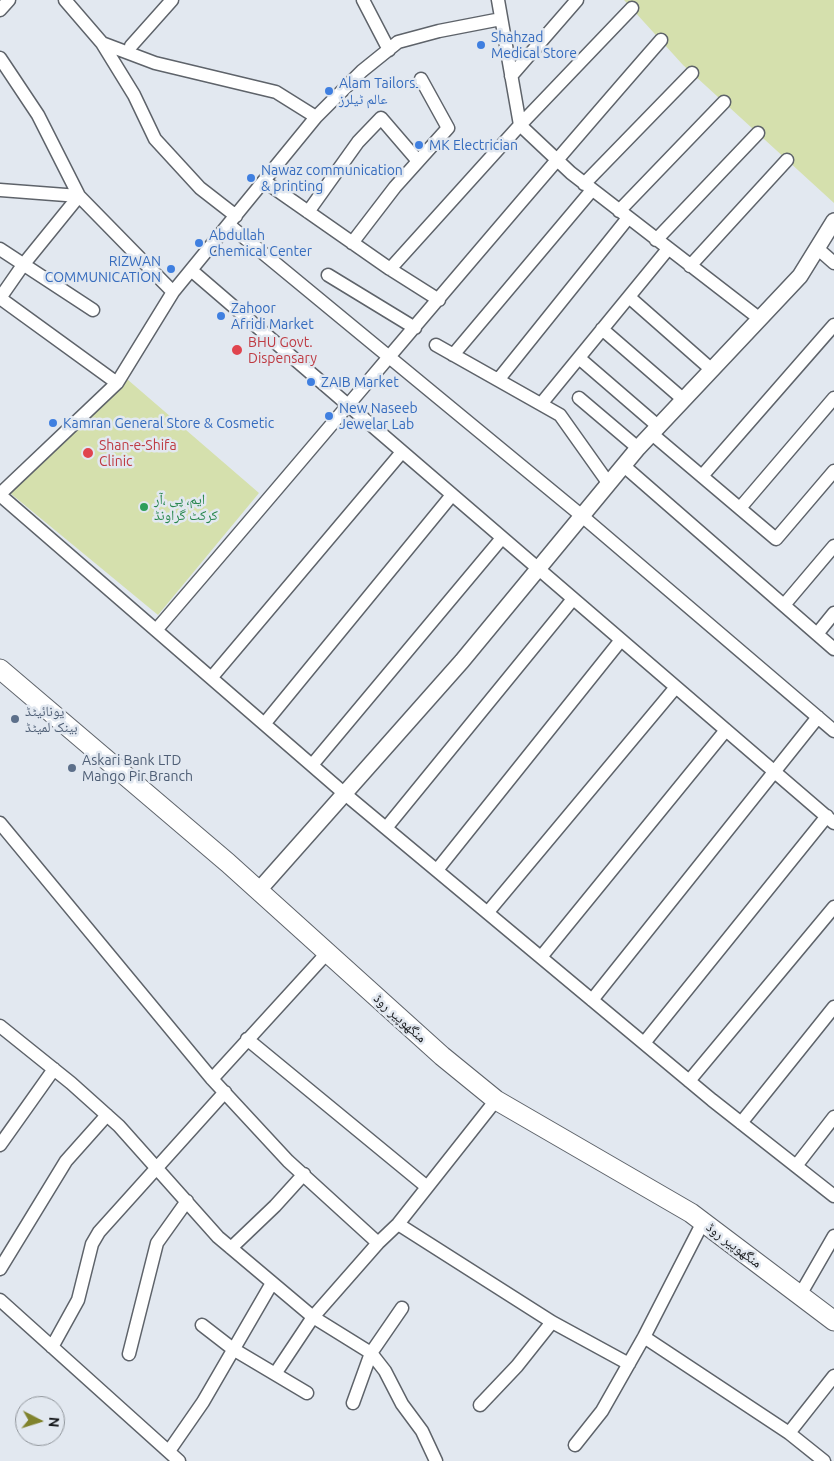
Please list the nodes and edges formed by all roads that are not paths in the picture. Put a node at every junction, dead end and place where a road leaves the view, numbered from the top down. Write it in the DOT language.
graph roads {
  1 [pos="9,0"];
  2 [pos="66,0"];
  3 [pos="172,0"];
  4 [pos="363,0"];
  5 [pos="577,0"];
  6 [pos="501,7"];
  7 [pos="632,8"];
  8 [pos="0,10"];
  9 [pos="661,40"];
  10 [pos="102,43"];
  11 [pos="131,46"];
  12 [pos="389,50"];
  13 [pos="0,58"];
  14 [pos="692,73"];
  15 [pos="510,76"];
  16 [pos="422,79"];
  17 [pos="724,102"];
  18 [pos="316,117"];
  19 [pos="520,125"];
  20 [pos="758,133"];
  21 [pos="556,159"];
  22 [pos="787,160"];
  23 [pos="418,161"];
  24 [pos="264,181"];
  25 [pos="588,187"];
  26 [pos="0,190"];
  27 [pos="79,196"];
  28 [pos="308,212"];
  29 [pos="624,215"];
  30 [pos="233,220"];
  31 [pos="834,221"];
  32 [pos="656,240"];
  33 [pos="352,243"];
  34 [pos="817,248"];
  35 [pos="0,249"];
  36 [pos="668,249"];
  37 [pos="834,262"];
  38 [pos="23,265"];
  39 [pos="690,266"];
  40 [pos="390,269"];
  41 [pos="191,270"];
  42 [pos="328,275"];
  43 [pos="173,292"];
  44 [pos="629,297"];
  45 [pos="0,298"];
  46 [pos="438,300"];
  47 [pos="93,310"];
  48 [pos="760,319"];
  49 [pos="834,325"];
  50 [pos="415,328"];
  51 [pos="602,329"];
  52 [pos="436,345"];
  53 [pos="453,355"];
  54 [pos="390,358"];
  55 [pos="579,358"];
  56 [pos="712,370"];
  57 [pos="498,380"];
  58 [pos="117,383"];
  59 [pos="579,398"];
  60 [pos="834,398"];
  61 [pos="684,400"];
  62 [pos="541,404"];
  63 [pos="349,406"];
  64 [pos="656,430"];
  65 [pos="638,448"];
  66 [pos="402,452"];
  67 [pos="624,466"];
  68 [pos="834,471"];
  69 [pos="702,476"];
  70 [pos="609,484"];
  71 [pos="0,494"];
  72 [pos="452,495"];
  73 [pos="740,508"];
  74 [pos="582,516"];
  75 [pos="502,538"];
  76 [pos="834,546"];
  77 [pos="538,569"];
  78 [pos="573,599"];
  79 [pos="784,605"];
  80 [pos="834,613"];
  81 [pos="157,629"];
  82 [pos="817,634"];
  83 [pos="621,640"];
  84 [pos="834,649"];
  85 [pos="0,669"];
  86 [pos="212,677"];
  87 [pos="676,687"];
  88 [pos="818,717"];
  89 [pos="265,724"];
  90 [pos="726,730"];
  91 [pos="834,731"];
  92 [pos="312,765"];
  93 [pos="774,772"];
  94 [pos="345,794"];
  95 [pos="830,820"];
  96 [pos="0,823"];
  97 [pos="386,828"];
  98 [pos="437,870"];
  99 [pos="259,890"];
  100 [pos="834,908"];
  101 [pos="488,912"];
  102 [pos="327,952"];
  103 [pos="541,957"];
  104 [pos="592,1000"];
  105 [pos="834,1007"];
  106 [pos="0,1026"];
  107 [pos="247,1040"];
  108 [pos="644,1042"];
  109 [pos="54,1069"];
  110 [pos="212,1079"];
  111 [pos="689,1081"];
  112 [pos="225,1092"];
  113 [pos="496,1100"];
  114 [pos="107,1115"];
  115 [pos="834,1117"];
  116 [pos="741,1123"];
  117 [pos="0,1145"];
  118 [pos="796,1166"];
  119 [pos="156,1168"];
  120 [pos="304,1174"];
  121 [pos="427,1188"];
  122 [pos="834,1196"];
  123 [pos="187,1201"];
  124 [pos="703,1222"];
  125 [pos="398,1224"];
  126 [pos="834,1236"];
  127 [pos="378,1243"];
  128 [pos="231,1248"];
  129 [pos="0,1269"];
  130 [pos="272,1283"];
  131 [pos="800,1295"];
  132 [pos="0,1300"];
  133 [pos="402,1308"];
  134 [pos="313,1317"];
  135 [pos="834,1321"];
  136 [pos="552,1322"];
  137 [pos="202,1325"];
  138 [pos="644,1337"];
  139 [pos="52,1347"];
  140 [pos="233,1349"];
  141 [pos="371,1353"];
  142 [pos="128,1354"];
  143 [pos="629,1364"];
  144 [pos="275,1374"];
  145 [pos="834,1376"];
  146 [pos="307,1393"];
  147 [pos="353,1403"];
  148 [pos="480,1405"];
  149 [pos="789,1433"];
  150 [pos="575,1445"];
  151 [pos="169,1451"];
  152 [pos="179,1461"];
  153 [pos="436,1461"];
  154 [pos="824,1461"];
  1 -- 8 [label="street"];
  2 -- 10 [label="street"];
  3 -- 11 [label="street"];
  4 -- 12 [label="street"];
  5 -- 15 [label="street"];
  6 -- 12 [label="street"];
  6 -- 15 [label="street"];
  7 -- 19 [label="street"];
  9 -- 21 [label="street"];
  10 -- 18 [label="street"];
  10 -- 30 [label="street"];
  12 -- 18 [label="street"];
  13 -- 27 [label="street"];
  14 -- 25 [label="street"];
  15 -- 19 [label="street"];
  16 -- 23 [label="street"];
  17 -- 29 [label="street"];
  18 -- 24 [label="street"];
  19 -- 21 [label="street"];
  19 -- 40 [label="street"];
  20 -- 32 [label="street"];
  21 -- 25 [label="street"];
  21 -- 46 [label="street"];
  22 -- 39 [label="street"];
  23 -- 28 [label="street"];
  23 -- 33 [label="street"];
  24 -- 28 [label="street"];
  24 -- 30 [label="street"];
  25 -- 29 [label="street"];
  25 -- 53 [label="street"];
  26 -- 27 [label="street"];
  27 -- 38 [label="street"];
  27 -- 43 [label="street"];
  28 -- 33 [label="street"];
  29 -- 32 [label="street"];
  29 -- 57 [label="street"];
  30 -- 41 [label="street"];
  30 -- 54 [label="street"];
  31 -- 34 [label="street"];
  32 -- 36 [label="street"];
  33 -- 40 [label="street"];
  34 -- 37 [label="street"];
  34 -- 48 [label="street"];
  35 -- 38 [label="street"];
  36 -- 39 [label="street"];
  36 -- 44 [label="street"];
  38 -- 45 [label="street"];
  38 -- 47 [label="street"];
  39 -- 48 [label="street"];
  40 -- 46 [label="street"];
  41 -- 43 [label="street"];
  41 -- 63 [label="street"];
  42 -- 50 [label="street"];
  43 -- 58 [label="street"];
  44 -- 51 [label="street"];
  44 -- 56 [label="street"];
  45 -- 58 [label="street"];
  46 -- 50 [label="street"];
  48 -- 56 [label="street"];
  49 -- 69 [label="street"];
  50 -- 54 [label="street"];
  51 -- 55 [label="street"];
  51 -- 61 [label="street"];
  52 -- 53 [label="street"];
  53 -- 57 [label="street"];
  54 -- 63 [label="street"];
  54 -- 74 [label="street"];
  55 -- 62 [label="street"];
  55 -- 64 [label="street"];
  56 -- 61 [label="street"];
  57 -- 62 [label="street"];
  58 -- 71 [label="street"];
  59 -- 65 [label="street"];
  60 -- 73 [label="street"];
  61 -- 64 [label="street"];
  62 -- 70 [label="street"];
  63 -- 66 [label="street"];
  63 -- 81 [label="street"];
  64 -- 65 [label="street"];
  64 -- 69 [label="street"];
  65 -- 67 [label="street"];
  66 -- 72 [label="street"];
  66 -- 86 [label="street"];
  67 -- 70 [label="street"];
  67 -- 79 [label="street"];
  68 -- 73 [label="street"];
  69 -- 73 [label="street"];
  70 -- 74 [label="street"];
  71 -- 81 [label="street"];
  72 -- 75 [label="street"];
  72 -- 89 [label="street"];
  74 -- 77 [label="street"];
  74 -- 88 [label="street"];
  75 -- 77 [label="street"];
  75 -- 92 [label="street"];
  76 -- 79 [label="street"];
  77 -- 78 [label="street"];
  77 -- 94 [label="street"];
  78 -- 83 [label="street"];
  78 -- 97 [label="street"];
  79 -- 82 [label="street"];
  80 -- 82 [label="street"];
  81 -- 86 [label="street"];
  82 -- 84 [label="street"];
  83 -- 87 [label="street"];
  83 -- 98 [label="street"];
  85 -- 99 [label="main road, منگھوپیر روڈ"];
  86 -- 89 [label="street"];
  87 -- 90 [label="street"];
  87 -- 101 [label="street"];
  88 -- 91 [label="street"];
  88 -- 93 [label="street"];
  89 -- 92 [label="street"];
  90 -- 93 [label="street"];
  90 -- 103 [label="street"];
  92 -- 94 [label="street"];
  93 -- 95 [label="street"];
  93 -- 104 [label="street"];
  94 -- 97 [label="street"];
  94 -- 99 [label="street"];
  95 -- 108 [label="street"];
  96 -- 110 [label="street"];
  97 -- 98 [label="street"];
  98 -- 101 [label="street"];
  99 -- 102 [label="main road, منگھوپیر روڈ"];
  100 -- 111 [label="street"];
  101 -- 103 [label="street"];
  102 -- 107 [label="street"];
  102 -- 113 [label="main road, منگھوپیر روڈ"];
  103 -- 104 [label="street"];
  104 -- 108 [label="street"];
  105 -- 116 [label="street"];
  106 -- 109 [label="street"];
  107 -- 110 [label="street"];
  107 -- 121 [label="street"];
  108 -- 111 [label="street"];
  109 -- 114 [label="street"];
  109 -- 117 [label="street"];
  110 -- 112 [label="street"];
  111 -- 116 [label="street"];
  112 -- 119 [label="street"];
  112 -- 120 [label="street"];
  113 -- 121 [label="street"];
  113 -- 124 [label="main road, منگھوپیر روڈ"];
  114 -- 119 [label="street"];
  114 -- 129 [label="street"];
  115 -- 118 [label="street"];
  116 -- 118 [label="street"];
  118 -- 122 [label="street"];
  119 -- 123 [label="street"];
  119 -- 139 [label="street"];
  120 -- 127 [label="street"];
  120 -- 128 [label="street"];
  121 -- 125 [label="street"];
  123 -- 128 [label="street"];
  123 -- 142 [label="street"];
  124 -- 131 [label="main road, منگھوپیر روڈ"];
  124 -- 138 [label="street"];
  125 -- 127 [label="street"];
  125 -- 136 [label="street"];
  126 -- 131 [label="street"];
  127 -- 134 [label="street"];
  128 -- 130 [label="street"];
  130 -- 134 [label="street"];
  130 -- 140 [label="street"];
  131 -- 135 [label="main road, منگھوپیر روڈ"];
  132 -- 139 [label="street"];
  133 -- 141 [label="street"];
  134 -- 141 [label="street"];
  134 -- 144 [label="street"];
  136 -- 143 [label="street"];
  136 -- 148 [label="street"];
  137 -- 140 [label="street"];
  138 -- 143 [label="street"];
  138 -- 149 [label="street"];
  139 -- 151 [label="street"];
  140 -- 144 [label="street"];
  140 -- 151 [label="street"];
  141 -- 147 [label="street"];
  141 -- 153 [label="street"];
  143 -- 150 [label="street"];
  144 -- 146 [label="street"];
  145 -- 149 [label="street"];
  149 -- 154 [label="street"];
  151 -- 152 [label="street"];
}
